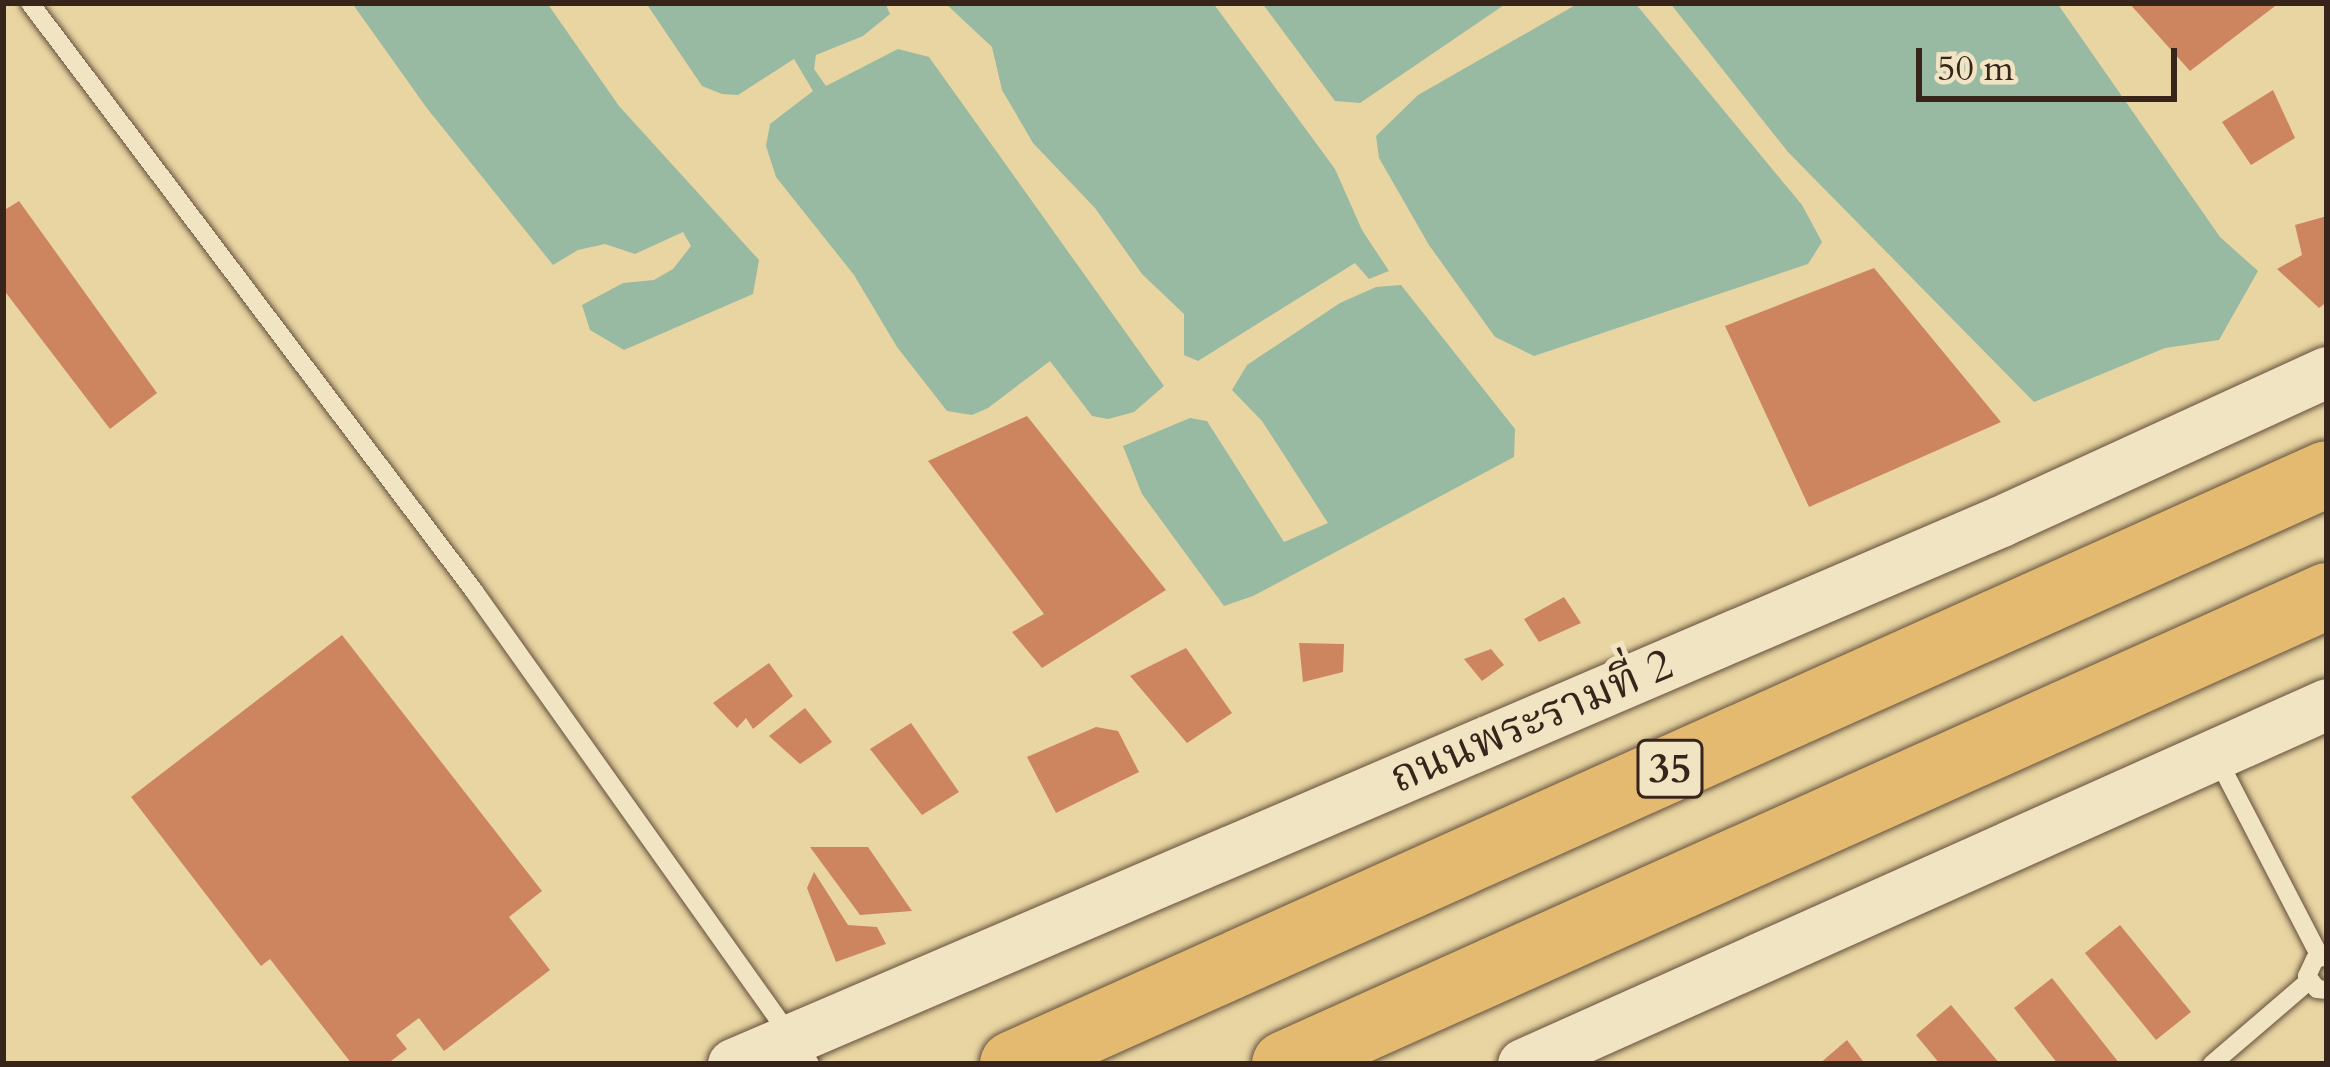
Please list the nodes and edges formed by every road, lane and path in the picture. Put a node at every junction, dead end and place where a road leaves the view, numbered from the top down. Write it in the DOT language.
graph roads {
  1 [pos="29,3"];
  2 [pos="2327,372"];
  3 [pos="2327,474"];
  4 [pos="2327,596"];
  5 [pos="2327,704"];
  6 [pos="2215,754"];
  7 [pos="2323,956"];
  8 [pos="2318,985"];
  9 [pos="800,1050"];
  10 [pos="733,1064"];
  11 [pos="1013,1064"];
  12 [pos="1286,1064"];
  13 [pos="1523,1064"];
  14 [pos="2212,1064"];
  1 -- 9 [label="lane"];
  2 -- 9 [label="main road, ถนนพระรามที่ 2 / 35"];
  3 -- 11 [label="highway, 35"];
  4 -- 12 [label="highway, 35"];
  5 -- 6 [label="main road"];
  6 -- 7 [label="lane"];
  6 -- 13 [label="main road"];
  7 -- 8 [label="lane"];
  8 -- 14 [label="lane"];
  9 -- 10 [label="main road, ถนนพระรามที่ 2 / 35"];
}
